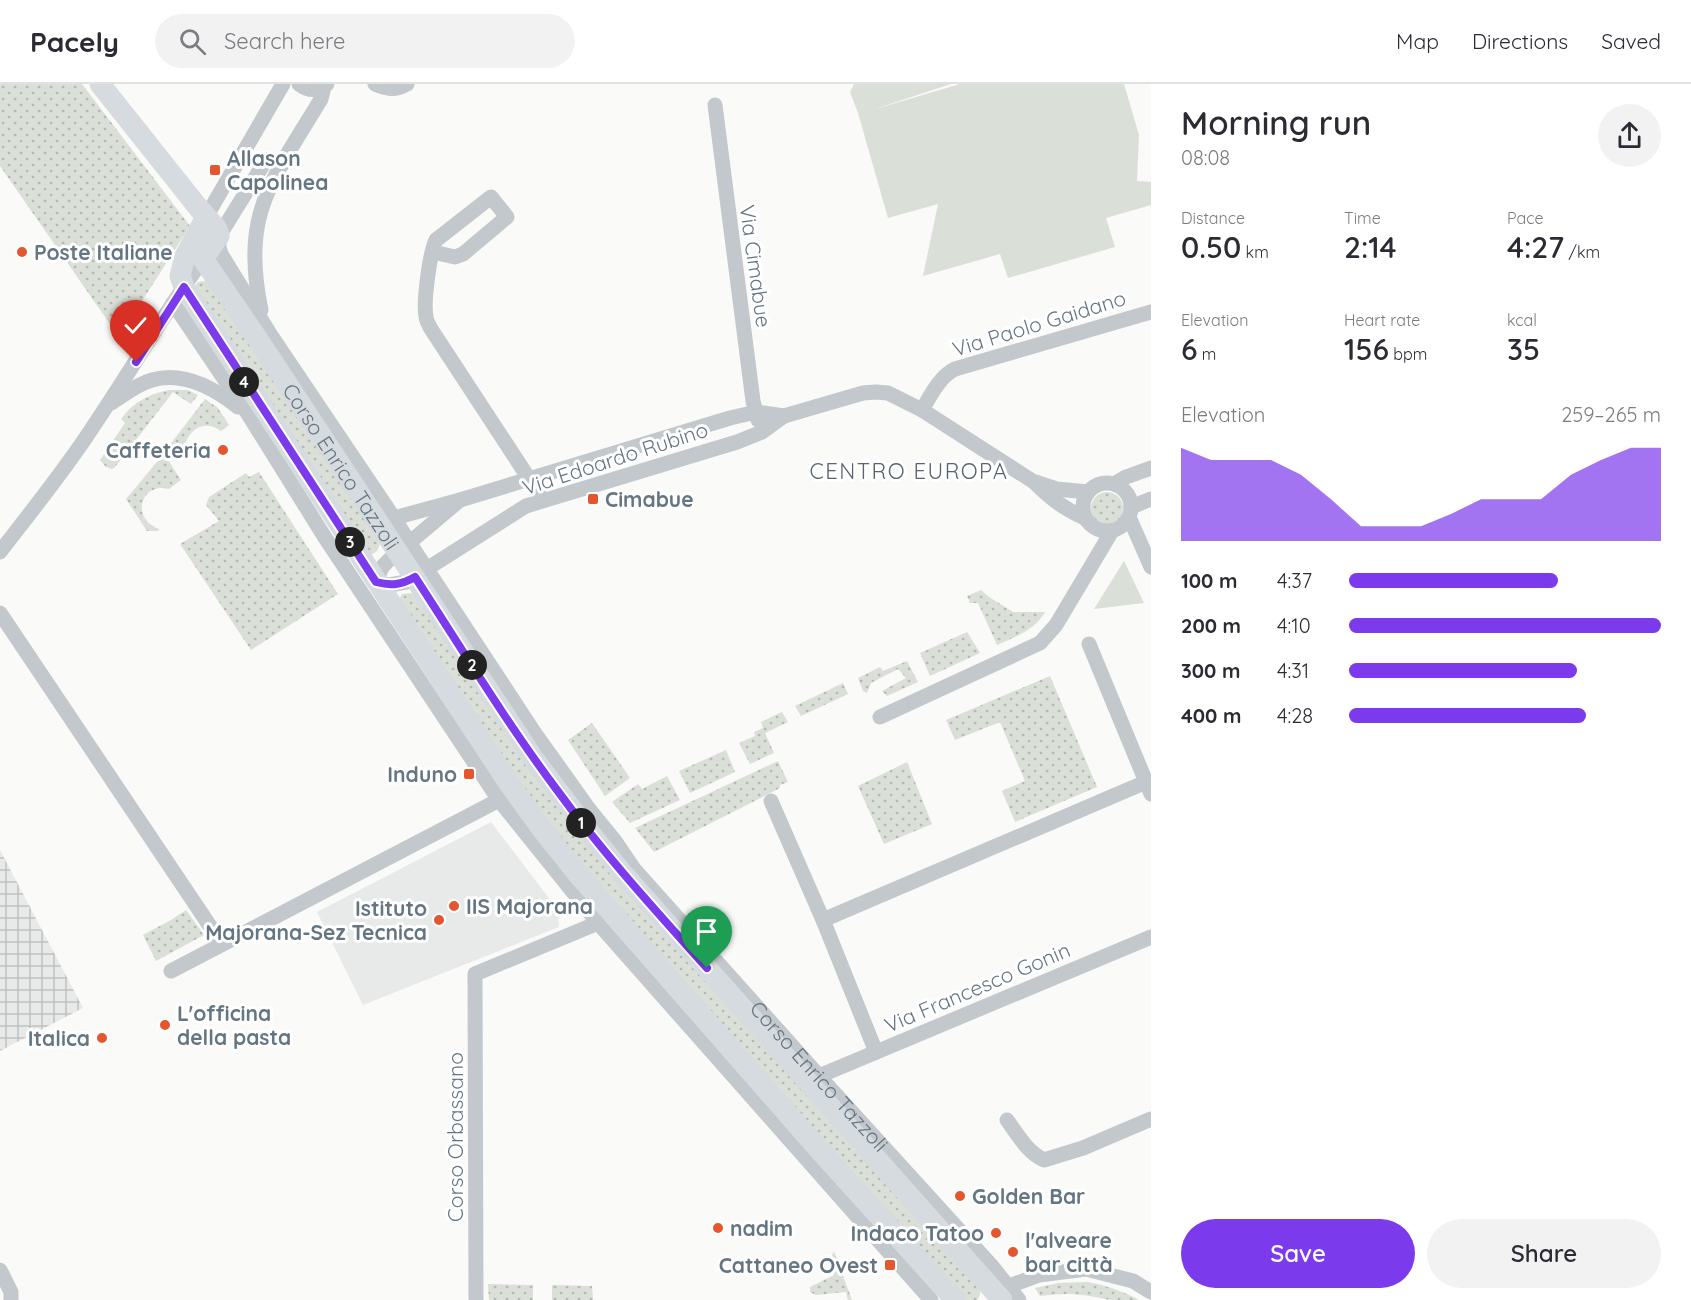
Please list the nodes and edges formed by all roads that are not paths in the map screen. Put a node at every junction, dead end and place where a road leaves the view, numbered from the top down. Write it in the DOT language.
graph roads {
  1 [pos="100,84"];
  2 [pos="283,84"];
  3 [pos="299,84"];
  4 [pos="375,84"];
  5 [pos="407,84"];
  6 [pos="326,86"];
  7 [pos="715,105"];
  8 [pos="282,165"];
  9 [pos="206,217"];
  10 [pos="219,236"];
  11 [pos="433,252"];
  12 [pos="203,260"];
  13 [pos="178,295"];
  14 [pos="1151,312"];
  15 [pos="264,324"];
  16 [pos="104,408"];
  17 [pos="922,410"];
  18 [pos="756,412"];
  19 [pos="248,414"];
  20 [pos="784,416"];
  21 [pos="762,432"];
  22 [pos="1151,468"];
  23 [pos="529,479"];
  24 [pos="1034,482"];
  25 [pos="1114,484"];
  26 [pos="1088,492"];
  27 [pos="1151,499"];
  28 [pos="460,500"];
  29 [pos="543,500"];
  30 [pos="1130,512"];
  31 [pos="394,518"];
  32 [pos="1085,518"];
  33 [pos="1112,531"];
  34 [pos="403,547"];
  35 [pos="0,552"];
  36 [pos="1151,567"];
  37 [pos="421,573"];
  38 [pos="376,582"];
  39 [pos="0,613"];
  40 [pos="1089,644"];
  41 [pos="477,645"];
  42 [pos="478,675"];
  43 [pos="456,704"];
  44 [pos="880,717"];
  45 [pos="457,737"];
  46 [pos="1148,788"];
  47 [pos="499,800"];
  48 [pos="771,801"];
  49 [pos="539,850"];
  50 [pos="577,873"];
  51 [pos="823,920"];
  52 [pos="598,923"];
  53 [pos="1151,937"];
  54 [pos="222,944"];
  55 [pos="171,971"];
  56 [pos="876,1052"];
  57 [pos="819,1076"];
  58 [pos="783,1108"];
  59 [pos="1151,1119"];
  60 [pos="1007,1120"];
  61 [pos="796,1149"];
  62 [pos="0,1270"];
  63 [pos="1151,1292"];
  64 [pos="1000,1295"];
  65 [pos="11,1300"];
  66 [pos="476,1300"];
  67 [pos="931,1300"];
  68 [pos="955,1300"];
  69 [pos="1019,1300"];
  1 -- 9 [label="street, Corso Enrico Tazzoli"];
  2 -- 9 [label="street"];
  3 -- 6 [label="street"];
  4 -- 5 [label="street"];
  6 -- 8 [label="street, Corso Enrico Tazzoli"];
  7 -- 18 [label="street, Via Cimabue"];
  8 -- 10 [label="street, Corso Enrico Tazzoli"];
  8 -- 15 [label="street, Corso Enrico Tazzoli"];
  9 -- 10 [label="street, Corso Enrico Tazzoli"];
  9 -- 13 [label="street"];
  10 -- 12 [label="street, Corso Enrico Tazzoli"];
  10 -- 15 [label="street, Corso Enrico Tazzoli"];
  11 -- 11 [label="street"];
  11 -- 23 [label="street"];
  12 -- 13 [label="street, Corso Enrico Tazzoli"];
  12 -- 34 [label="street, Corso Enrico Tazzoli"];
  13 -- 16 [label="street, Corso Enrico Tazzoli"];
  13 -- 19 [label="street, Corso Enrico Tazzoli"];
  13 -- 38 [label="street, Corso Enrico Tazzoli"];
  14 -- 17 [label="street, Via Paolo Gaidano"];
  15 -- 31 [label="street, Corso Enrico Tazzoli"];
  16 -- 19 [label="street, Corso Enrico Tazzoli"];
  16 -- 35 [label="street, Corso Enrico Tazzoli"];
  17 -- 20 [label="street, Via Edoardo Rubino"];
  17 -- 24 [label="street, Via Edoardo Rubino"];
  18 -- 20 [label="street, Via Edoardo Rubino"];
  18 -- 21 [label="street, Via Cimabue"];
  18 -- 23 [label="street, Via Edoardo Rubino"];
  19 -- 45 [label="street, Corso Enrico Tazzoli"];
  20 -- 21 [label="street, Via Edoardo Rubino"];
  21 -- 29 [label="street, Via Edoardo Rubino"];
  22 -- 25 [label="street, Via Edoardo Rubino"];
  23 -- 28 [label="street, Via Edoardo Rubino"];
  23 -- 29 [label="street"];
  24 -- 26 [label="street, Via Edoardo Rubino"];
  24 -- 32 [label="street, Via Edoardo Rubino"];
  25 -- 26 [label="street, Via Edoardo Rubino"];
  25 -- 30 [label="street"];
  26 -- 32 [label="street"];
  27 -- 30 [label="street"];
  28 -- 31 [label="street, Via Edoardo Rubino"];
  28 -- 34 [label="street, Via Edoardo Rubino"];
  29 -- 37 [label="street, Via Edoardo Rubino"];
  30 -- 33 [label="street"];
  30 -- 36 [label="street"];
  31 -- 34 [label="street, Corso Enrico Tazzoli"];
  32 -- 33 [label="street, Via Edoardo Rubino"];
  33 -- 44 [label="street"];
  34 -- 37 [label="street, Corso Enrico Tazzoli"];
  34 -- 38 [label="street, Via Edoardo Rubino"];
  37 -- 38 [label="street, Via Edoardo Rubino"];
  37 -- 41 [label="street, Corso Enrico Tazzoli"];
  37 -- 42 [label="street, Corso Enrico Tazzoli"];
  38 -- 43 [label="street, Corso Enrico Tazzoli"];
  39 -- 54 [label="street"];
  40 -- 46 [label="street"];
  41 -- 42 [label="street"];
  41 -- 57 [label="street, Corso Enrico Tazzoli"];
  42 -- 64 [label="street, Corso Enrico Tazzoli"];
  43 -- 45 [label="street"];
  43 -- 50 [label="street, Corso Enrico Tazzoli"];
  45 -- 47 [label="street, Corso Enrico Tazzoli"];
  46 -- 51 [label="street"];
  47 -- 49 [label="street, Corso Enrico Tazzoli"];
  47 -- 54 [label="street"];
  48 -- 51 [label="street"];
  49 -- 50 [label="street, Corso Enrico Tazzoli"];
  49 -- 52 [label="street, Corso Enrico Tazzoli"];
  50 -- 58 [label="street, Corso Enrico Tazzoli"];
  51 -- 56 [label="street"];
  52 -- 61 [label="street, Corso Enrico Tazzoli"];
  52 -- 66 [label="street, Corso Orbassano"];
  53 -- 56 [label="street, Via Francesco Gonin"];
  54 -- 55 [label="street"];
  56 -- 57 [label="street, Via Francesco Gonin"];
  57 -- 64 [label="street, Corso Enrico Tazzoli"];
  58 -- 61 [label="street, Corso Enrico Tazzoli"];
  58 -- 68 [label="street, Corso Enrico Tazzoli"];
  59 -- 60 [label="street"];
  61 -- 67 [label="street, Corso Enrico Tazzoli"];
  62 -- 65 [label="street"];
  63 -- 64 [label="street"];
  64 -- 69 [label="street, Corso Enrico Tazzoli"];
}
